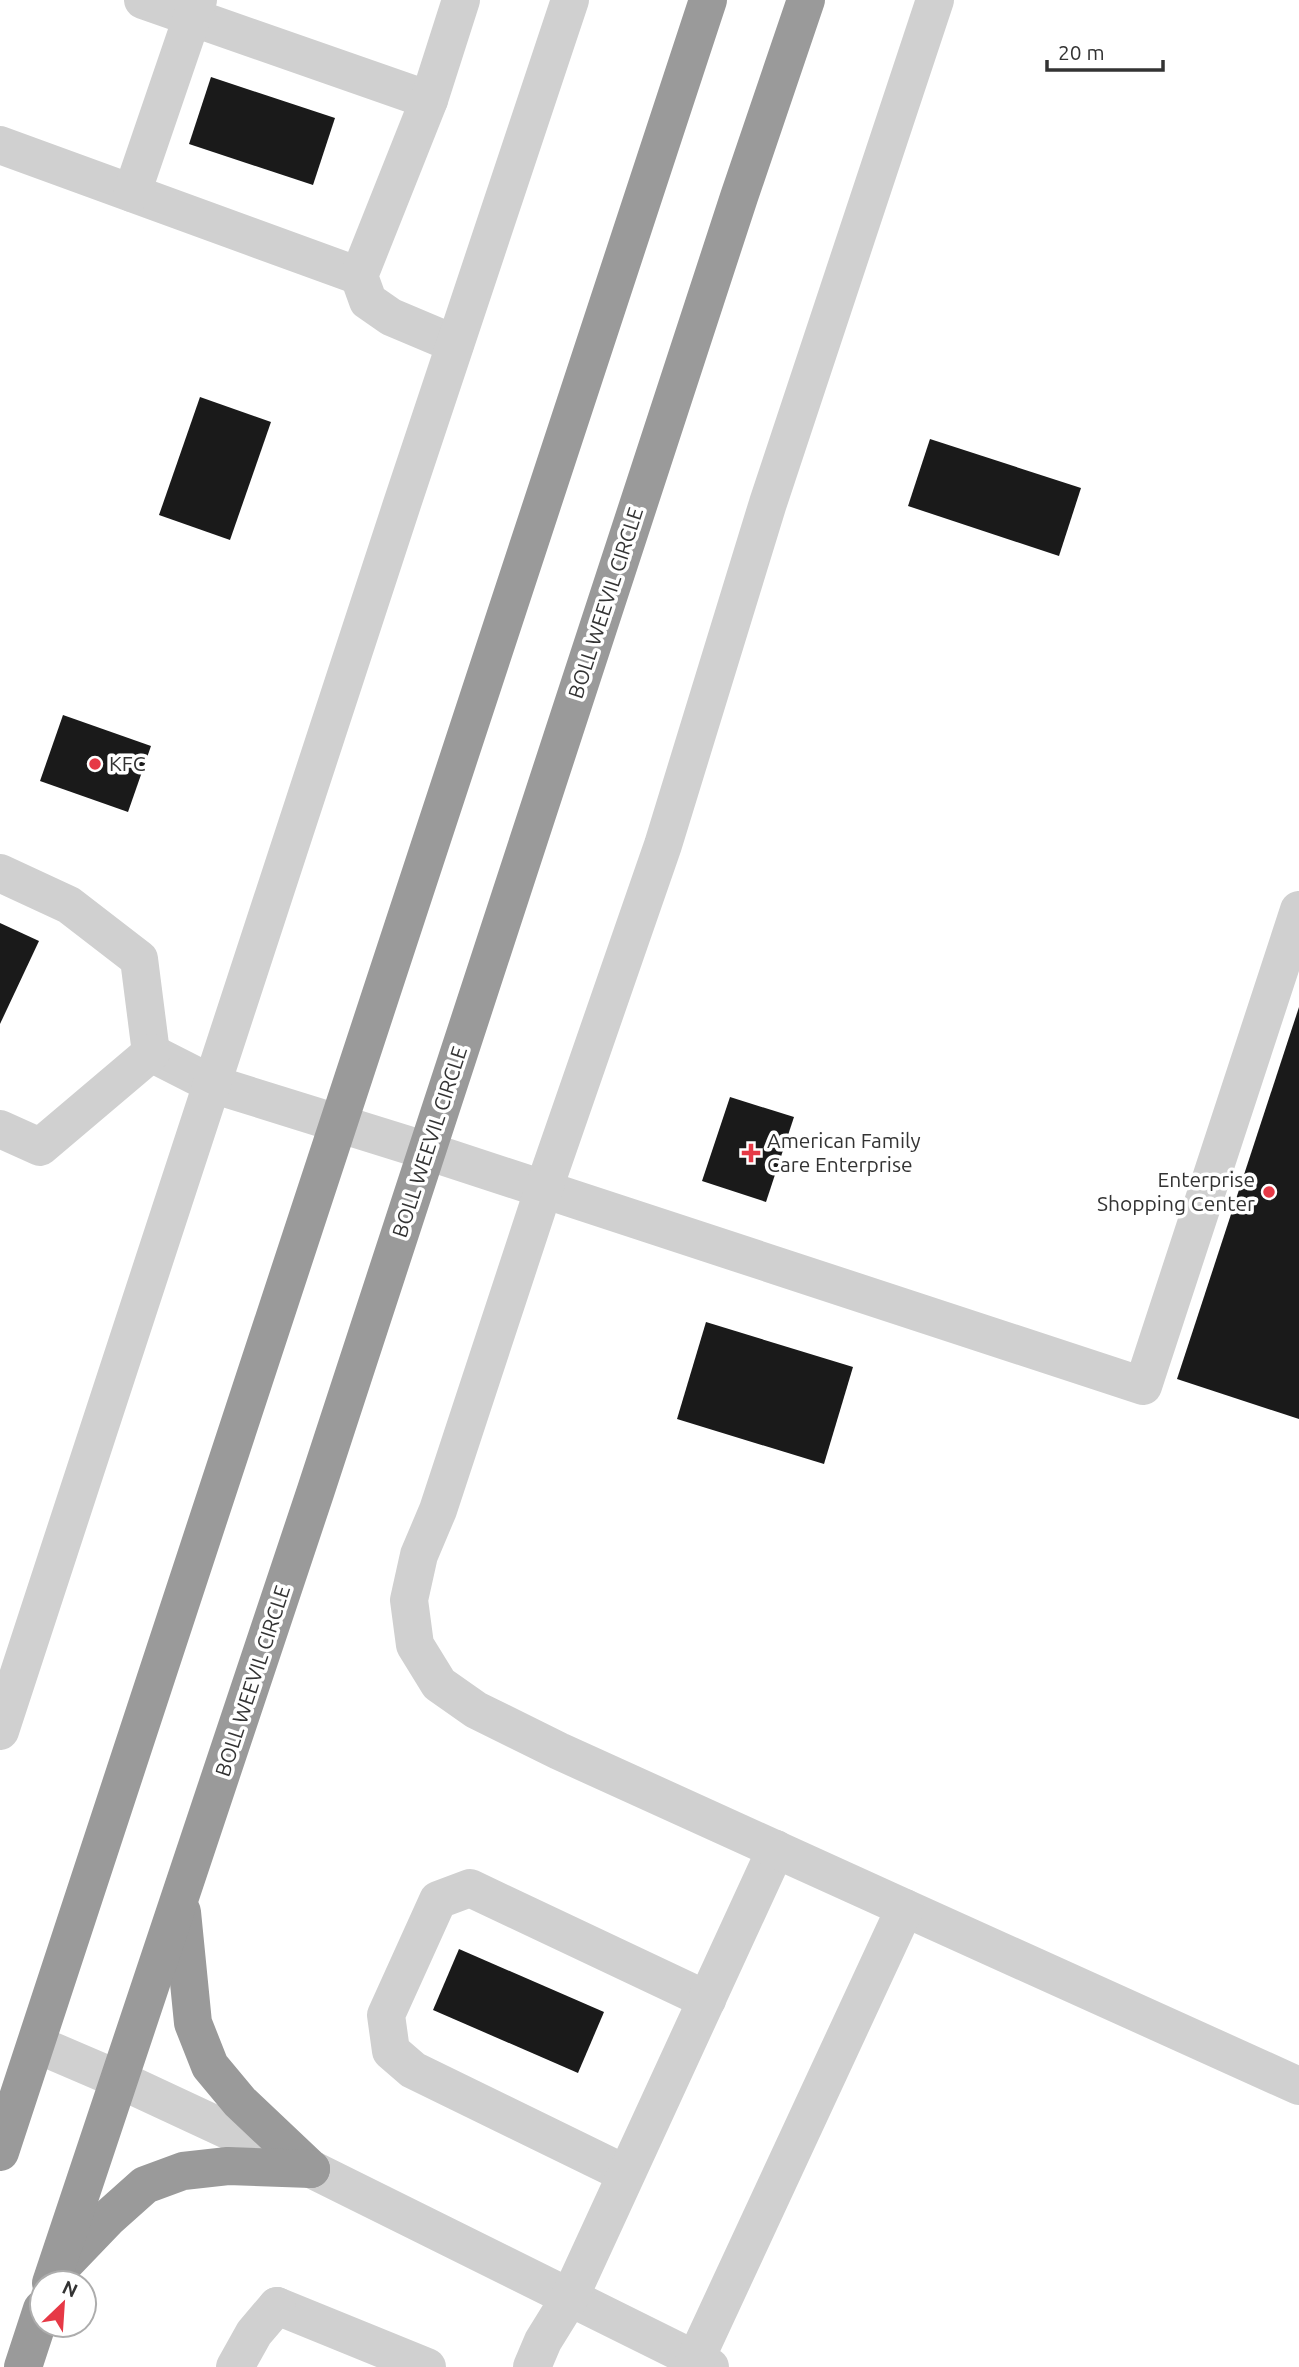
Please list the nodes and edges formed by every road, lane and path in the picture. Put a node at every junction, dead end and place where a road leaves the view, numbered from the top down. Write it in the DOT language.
graph roads {
  1 [pos="143,0"];
  2 [pos="461,0"];
  3 [pos="570,0"];
  4 [pos="708,0"];
  5 [pos="806,0"];
  6 [pos="935,0"];
  7 [pos="195,9"];
  8 [pos="429,100"];
  9 [pos="0,145"];
  10 [pos="132,193"];
  11 [pos="359,276"];
  12 [pos="455,344"];
  13 [pos="0,873"];
  14 [pos="1299,910"];
  15 [pos="151,1053"];
  16 [pos="212,1084"];
  17 [pos="338,1123"];
  18 [pos="0,1129"];
  19 [pos="427,1151"];
  20 [pos="542,1191"];
  21 [pos="0,1731"];
  22 [pos="776,1849"];
  23 [pos="181,1898"];
  24 [pos="905,1908"];
  25 [pos="707,2000"];
  26 [pos="36,2044"];
  27 [pos="120,2080"];
  28 [pos="1299,2086"];
  29 [pos="0,2152"];
  30 [pos="311,2169"];
  31 [pos="626,2174"];
  32 [pos="56,2269"];
  33 [pos="66,2269"];
  34 [pos="569,2299"];
  35 [pos="277,2306"];
  36 [pos="32,2339"];
  37 [pos="699,2365"];
  38 [pos="23,2367"];
  39 [pos="235,2367"];
  40 [pos="254,2367"];
  41 [pos="427,2367"];
  42 [pos="532,2367"];
  1 -- 7 [label="street"];
  2 -- 8 [label="street"];
  3 -- 12 [label="street"];
  4 -- 17 [label="highway"];
  5 -- 19 [label="highway, BOLL WEEVIL CIRCLE"];
  6 -- 20 [label="street"];
  7 -- 8 [label="street"];
  7 -- 10 [label="street"];
  8 -- 11 [label="street"];
  9 -- 10 [label="street"];
  10 -- 11 [label="street"];
  11 -- 12 [label="street"];
  12 -- 16 [label="street"];
  13 -- 15 [label="street"];
  14 -- 20 [label="street"];
  15 -- 16 [label="street"];
  15 -- 18 [label="street"];
  16 -- 17 [label="street"];
  16 -- 21 [label="street"];
  17 -- 19 [label="street"];
  17 -- 26 [label="highway"];
  19 -- 20 [label="street"];
  19 -- 23 [label="highway, BOLL WEEVIL CIRCLE"];
  20 -- 22 [label="street"];
  22 -- 24 [label="street"];
  22 -- 25 [label="street"];
  23 -- 27 [label="highway, BOLL WEEVIL CIRCLE"];
  23 -- 30 [label="highway"];
  24 -- 28 [label="street"];
  24 -- 37 [label="street"];
  25 -- 31 [label="street"];
  25 -- 31 [label="street"];
  26 -- 27 [label="street"];
  26 -- 29 [label="highway"];
  27 -- 30 [label="street"];
  27 -- 32 [label="highway, BOLL WEEVIL CIRCLE"];
  30 -- 33 [label="highway"];
  30 -- 34 [label="street"];
  31 -- 34 [label="street"];
  34 -- 37 [label="street"];
  34 -- 42 [label="street"];
  35 -- 39 [label="street"];
  35 -- 40 [label="street"];
  35 -- 41 [label="street"];
  36 -- 38 [label="highway, BOLL WEEVIL CIRCLE"];
}
